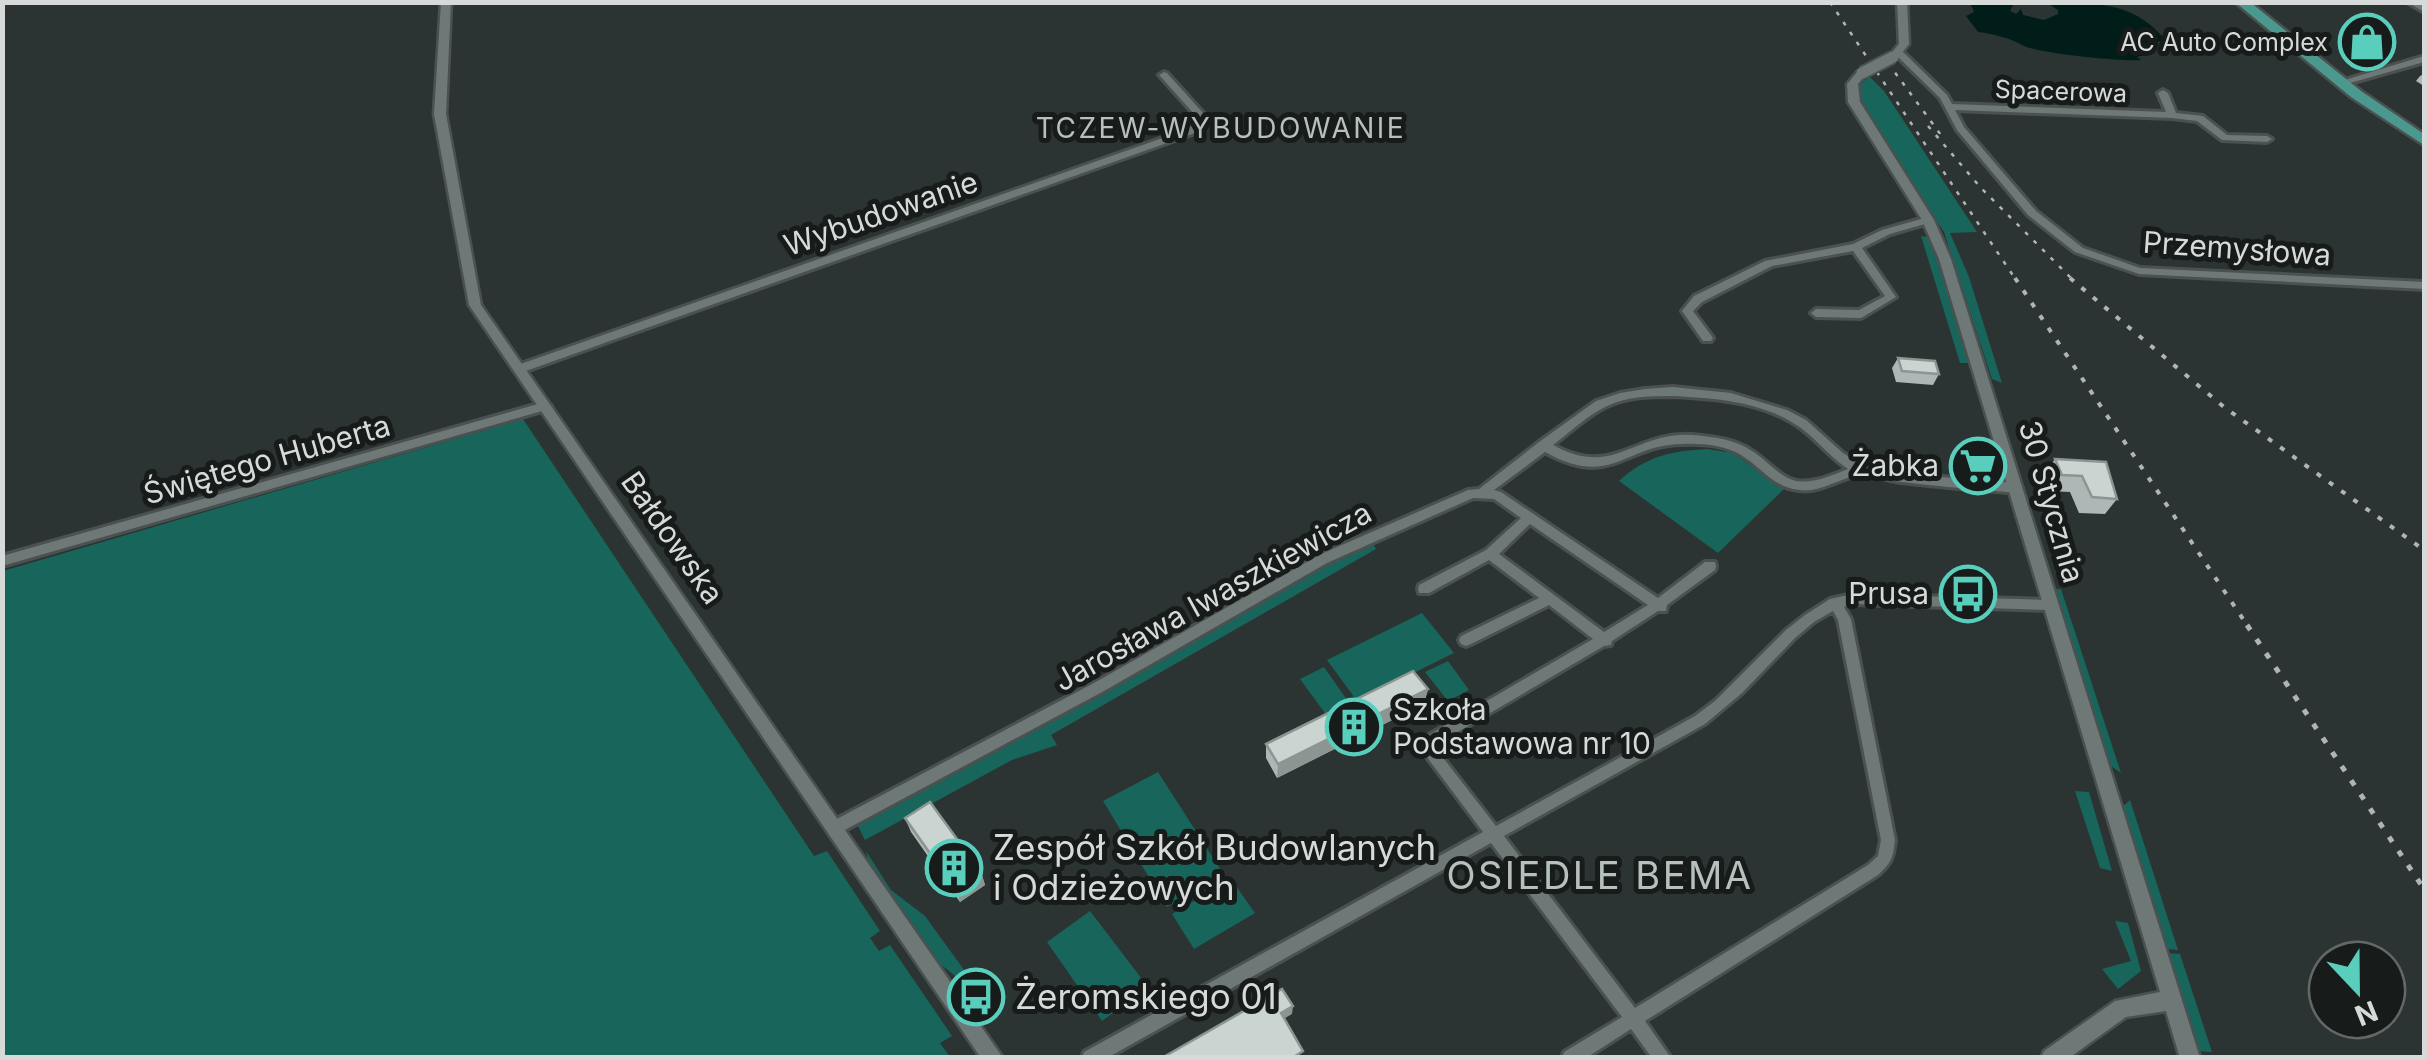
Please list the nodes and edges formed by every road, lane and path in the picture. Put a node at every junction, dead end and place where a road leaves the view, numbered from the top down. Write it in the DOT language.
graph roads {
  1 [pos="446,2"];
  2 [pos="1902,2"];
  3 [pos="2241,2"];
  4 [pos="2411,2"];
  5 [pos="2424,10"];
  6 [pos="1896,55"];
  7 [pos="2424,59"];
  8 [pos="1164,76"];
  9 [pos="2342,82"];
  10 [pos="2162,93"];
  11 [pos="1949,107"];
  12 [pos="2172,115"];
  13 [pos="2424,138"];
  14 [pos="2267,139"];
  15 [pos="1928,220"];
  16 [pos="1856,248"];
  17 [pos="2424,286"];
  18 [pos="1816,313"];
  19 [pos="1708,338"];
  20 [pos="519,369"];
  21 [pos="545,406"];
  22 [pos="1543,445"];
  23 [pos="1858,470"];
  24 [pos="2016,488"];
  25 [pos="1484,491"];
  26 [pos="1529,518"];
  27 [pos="1490,554"];
  28 [pos="2,560"];
  29 [pos="1710,566"];
  30 [pos="1424,589"];
  31 [pos="1549,599"];
  32 [pos="1834,602"];
  33 [pos="2050,605"];
  34 [pos="1661,607"];
  35 [pos="1466,640"];
  36 [pos="1606,641"];
  37 [pos="836,827"];
  38 [pos="1493,834"];
  39 [pos="2173,1000"];
  40 [pos="1636,1018"];
  41 [pos="993,1058"];
  42 [pos="1090,1058"];
  43 [pos="1570,1058"];
  44 [pos="1663,1058"];
  45 [pos="2052,1058"];
  46 [pos="2190,1058"];
  1 -- 20 [label="street, Bałdowska"];
  2 -- 6 [label="street"];
  3 -- 9 [label="main road"];
  4 -- 5 [label="street"];
  6 -- 11 [label="street, Przemysłowa"];
  6 -- 15 [label="street, 30 Stycznia, bridge"];
  7 -- 9 [label="street"];
  8 -- 20 [label="street, Wybudowanie"];
  9 -- 13 [label="main road"];
  10 -- 12 [label="street, Spacerowa"];
  11 -- 12 [label="street, Spacerowa"];
  11 -- 17 [label="street, Przemysłowa"];
  12 -- 14 [label="street, Spacerowa"];
  15 -- 16 [label="street"];
  15 -- 24 [label="street, 30 Stycznia"];
  16 -- 18 [label="street"];
  16 -- 19 [label="street"];
  20 -- 21 [label="street, Bałdowska"];
  21 -- 28 [label="street, Świętego Huberta"];
  21 -- 37 [label="street, Bałdowska"];
  22 -- 23 [label="street"];
  22 -- 23 [label="street, Jarosława Iwaszkiewicza"];
  22 -- 25 [label="street, Jarosława Iwaszkiewicza"];
  23 -- 24 [label="street"];
  24 -- 33 [label="street, 30 Stycznia"];
  25 -- 26 [label="street"];
  25 -- 37 [label="street, Jarosława Iwaszkiewicza"];
  26 -- 27 [label="street"];
  26 -- 34 [label="street"];
  27 -- 30 [label="street"];
  27 -- 31 [label="street"];
  29 -- 34 [label="street"];
  31 -- 35 [label="street"];
  31 -- 36 [label="street"];
  32 -- 33 [label="street"];
  32 -- 38 [label="street"];
  32 -- 40 [label="street"];
  33 -- 39 [label="street, 30 Stycznia"];
  34 -- 36 [label="street"];
  36 -- 38 [label="street"];
  37 -- 41 [label="street, Bałdowska"];
  38 -- 40 [label="street"];
  38 -- 42 [label="street"];
  39 -- 45 [label="street"];
  39 -- 46 [label="street, 30 Stycznia"];
  40 -- 43 [label="street"];
  40 -- 44 [label="street"];
}
